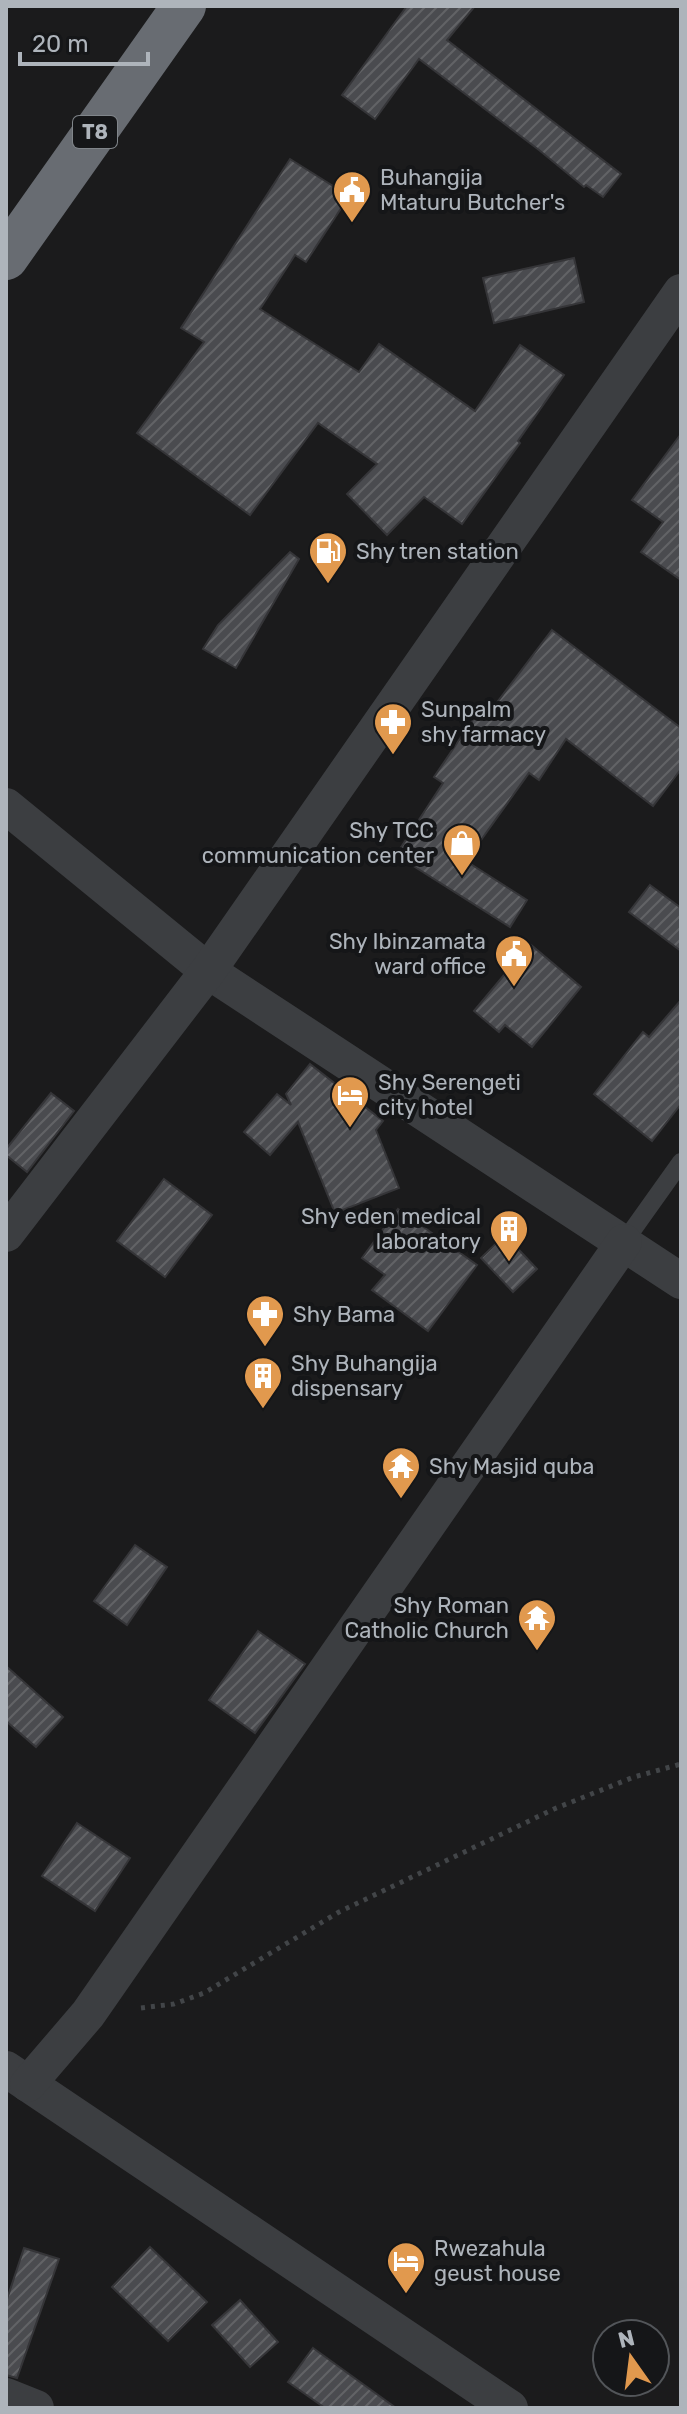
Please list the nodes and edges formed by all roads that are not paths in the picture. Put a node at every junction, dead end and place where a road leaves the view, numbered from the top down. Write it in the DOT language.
graph roads {
  1 [pos="184,6"];
  2 [pos="11,244"];
  3 [pos="681,292"];
  4 [pos="6,806"];
  5 [pos="208,971"];
  6 [pos="681,1162"];
  7 [pos="6,1234"];
  8 [pos="624,1242"];
  9 [pos="681,1281"];
  10 [pos="17,2076"];
  11 [pos="6,2396"];
  12 [pos="36,2408"];
  13 [pos="510,2408"];
  1 -- 2 [label="highway, T8"];
  3 -- 5 [label="street"];
  4 -- 5 [label="street"];
  5 -- 7 [label="street"];
  5 -- 8 [label="street"];
  6 -- 8 [label="lane"];
  8 -- 9 [label="street"];
  8 -- 10 [label="street"];
  10 -- 13 [label="street"];
  11 -- 12 [label="street"];
}
